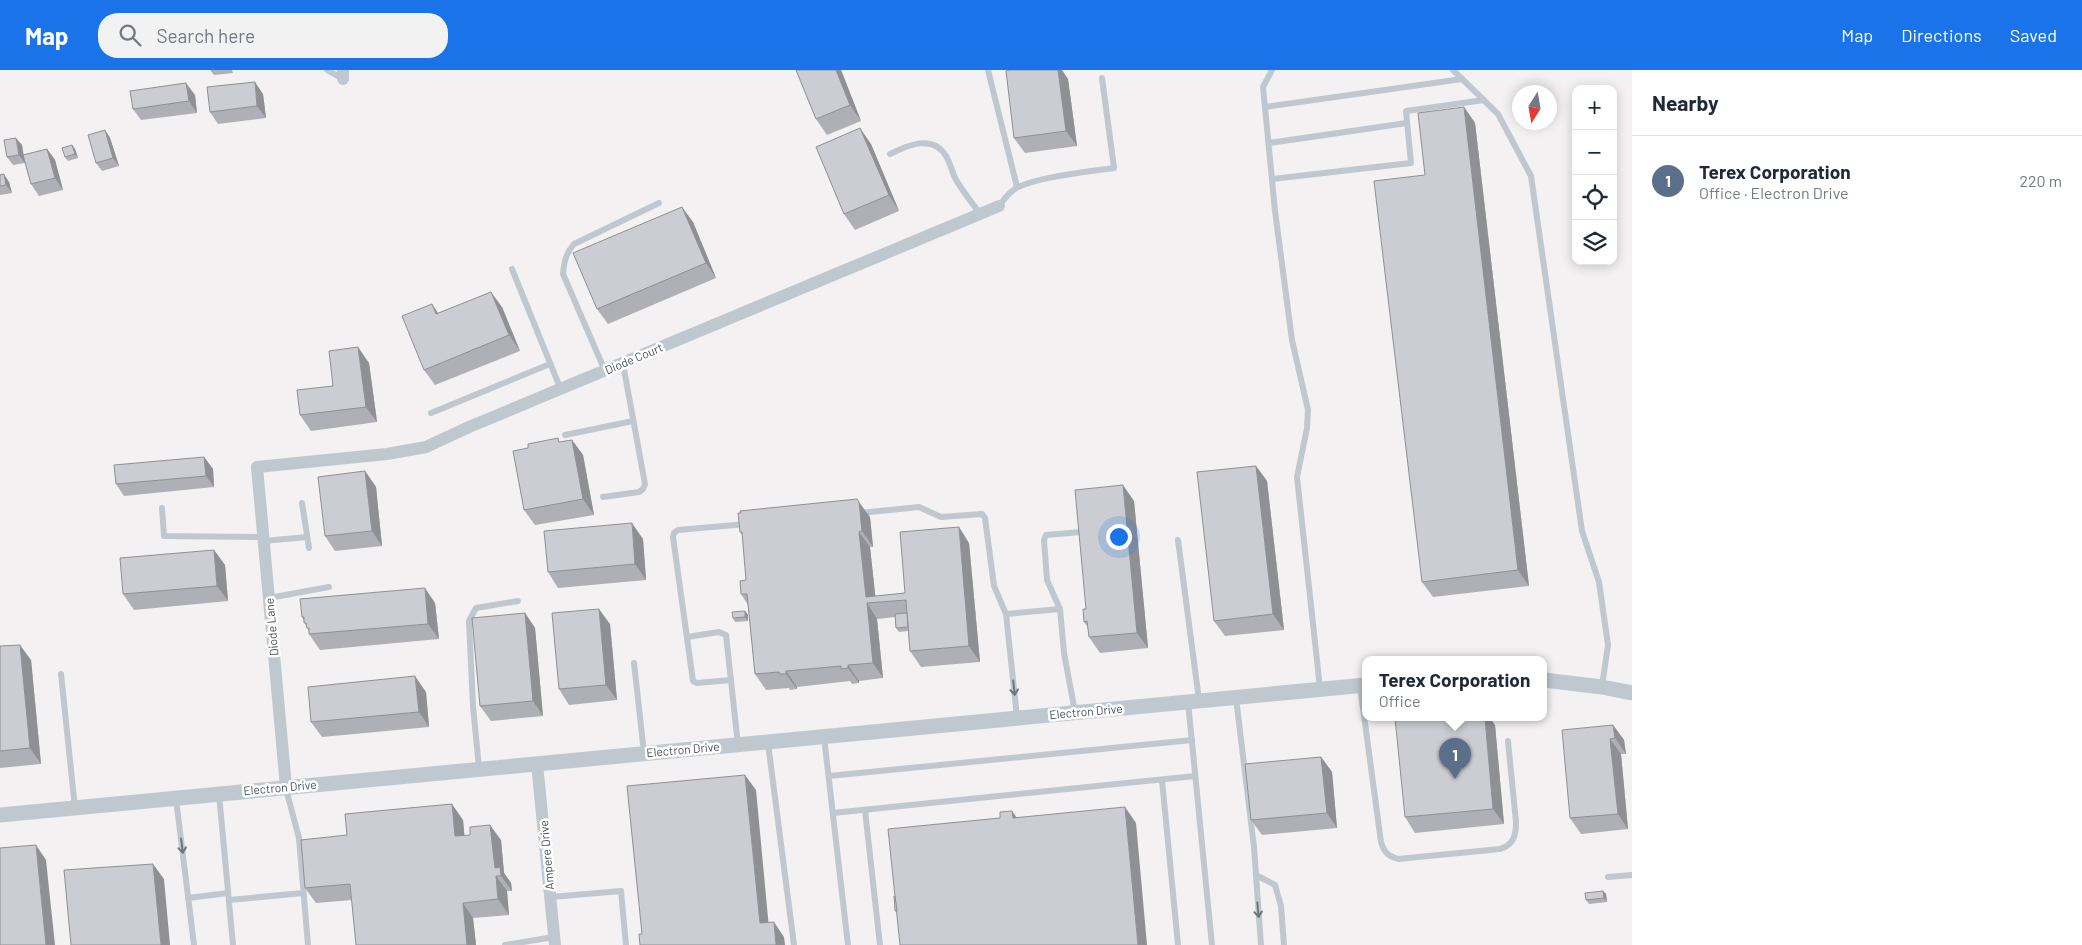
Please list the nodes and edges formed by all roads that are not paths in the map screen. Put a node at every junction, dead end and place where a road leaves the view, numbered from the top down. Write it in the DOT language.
graph roads {
  1 [pos="327,70"];
  2 [pos="988,70"];
  3 [pos="1272,70"];
  4 [pos="1453,70"];
  5 [pos="343,74"];
  6 [pos="1102,78"];
  7 [pos="1462,79"];
  8 [pos="1484,100"];
  9 [pos="1265,107"];
  10 [pos="1407,123"];
  11 [pos="1269,143"];
  12 [pos="890,154"];
  13 [pos="1272,179"];
  14 [pos="1017,187"];
  15 [pos="659,203"];
  16 [pos="999,206"];
  17 [pos="980,214"];
  18 [pos="512,269"];
  19 [pos="550,364"];
  20 [pos="624,364"];
  21 [pos="605,371"];
  22 [pos="561,390"];
  23 [pos="431,413"];
  24 [pos="633,421"];
  25 [pos="565,435"];
  26 [pos="257,467"];
  27 [pos="603,497"];
  28 [pos="302,503"];
  29 [pos="162,508"];
  30 [pos="852,514"];
  31 [pos="755,523"];
  32 [pos="1081,532"];
  33 [pos="307,537"];
  34 [pos="264,539"];
  35 [pos="1178,540"];
  36 [pos="309,548"];
  37 [pos="329,588"];
  38 [pos="269,598"];
  39 [pos="518,601"];
  40 [pos="1060,609"];
  41 [pos="1006,614"];
  42 [pos="687,636"];
  43 [pos="634,663"];
  44 [pos="61,674"];
  45 [pos="731,680"];
  46 [pos="1547,680"];
  47 [pos="1362,686"];
  48 [pos="1602,687"];
  49 [pos="1320,690"];
  50 [pos="1632,694"];
  51 [pos="1236,698"];
  52 [pos="1193,702"];
  53 [pos="1075,713"];
  54 [pos="1017,718"];
  55 [pos="1367,721"];
  56 [pos="824,737"];
  57 [pos="1192,740"];
  58 [pos="1508,741"];
  59 [pos="768,742"];
  60 [pos="738,745"];
  61 [pos="644,754"];
  62 [pos="537,764"];
  63 [pos="479,770"];
  64 [pos="829,776"];
  65 [pos="1196,776"];
  66 [pos="1162,780"];
  67 [pos="286,788"];
  68 [pos="219,794"];
  69 [pos="176,798"];
  70 [pos="74,808"];
  71 [pos="865,810"];
  72 [pos="833,813"];
  73 [pos="0,815"];
  74 [pos="1256,875"];
  75 [pos="1632,875"];
  76 [pos="1608,877"];
  77 [pos="303,893"];
  78 [pos="229,897"];
  79 [pos="550,897"];
  80 [pos="188,898"];
  81 [pos="555,941"];
  82 [pos="194,945"];
  83 [pos="233,945"];
  84 [pos="308,945"];
  85 [pos="505,945"];
  86 [pos="626,945"];
  87 [pos="794,945"];
  88 [pos="848,945"];
  89 [pos="880,945"];
  90 [pos="1178,945"];
  91 [pos="1212,945"];
  92 [pos="1261,945"];
  93 [pos="1284,945"];
  1 -- 5 [label="lane"];
  2 -- 14 [label="lane"];
  3 -- 9 [label="lane"];
  4 -- 7 [label="lane"];
  6 -- 14 [label="lane"];
  7 -- 8 [label="lane"];
  7 -- 9 [label="lane"];
  8 -- 10 [label="lane"];
  8 -- 48 [label="lane"];
  9 -- 11 [label="lane"];
  10 -- 11 [label="lane"];
  10 -- 13 [label="lane"];
  11 -- 13 [label="lane"];
  12 -- 17 [label="lane"];
  13 -- 49 [label="lane"];
  14 -- 16 [label="lane"];
  15 -- 21 [label="lane"];
  16 -- 17 [label="street, Diode Court"];
  17 -- 20 [label="street, Diode Court"];
  18 -- 19 [label="lane"];
  19 -- 22 [label="lane"];
  19 -- 23 [label="lane"];
  20 -- 21 [label="street, Diode Court"];
  20 -- 24 [label="lane"];
  21 -- 22 [label="street, Diode Court"];
  22 -- 26 [label="street, Diode Court"];
  24 -- 25 [label="lane"];
  24 -- 27 [label="lane"];
  26 -- 34 [label="street, Diode Lane"];
  28 -- 33 [label="lane"];
  29 -- 34 [label="lane"];
  30 -- 41 [label="lane"];
  31 -- 42 [label="lane"];
  32 -- 40 [label="lane"];
  33 -- 34 [label="lane"];
  33 -- 36 [label="lane"];
  34 -- 38 [label="street, Diode Lane"];
  35 -- 52 [label="lane"];
  37 -- 38 [label="lane"];
  38 -- 67 [label="street, Diode Lane"];
  39 -- 63 [label="lane"];
  40 -- 41 [label="lane"];
  40 -- 53 [label="lane"];
  41 -- 54 [label="lane, one-way"];
  42 -- 45 [label="lane"];
  42 -- 45 [label="lane"];
  43 -- 61 [label="lane"];
  44 -- 70 [label="lane"];
  45 -- 60 [label="lane"];
  46 -- 48 [label="street"];
  47 -- 49 [label="street, Electron Drive"];
  48 -- 50 [label="street"];
  49 -- 51 [label="street, Electron Drive"];
  51 -- 52 [label="street, Electron Drive"];
  51 -- 74 [label="lane"];
  52 -- 53 [label="street, Electron Drive"];
  52 -- 57 [label="lane"];
  53 -- 54 [label="street, Electron Drive"];
  54 -- 56 [label="street, Electron Drive"];
  55 -- 58 [label="lane"];
  56 -- 59 [label="street, Electron Drive"];
  56 -- 64 [label="lane"];
  57 -- 64 [label="lane"];
  57 -- 65 [label="lane"];
  59 -- 60 [label="street, Electron Drive"];
  59 -- 87 [label="lane"];
  60 -- 61 [label="street, Electron Drive"];
  61 -- 62 [label="street, Electron Drive"];
  62 -- 63 [label="street, Electron Drive"];
  62 -- 79 [label="street, Ampere Drive"];
  63 -- 67 [label="street, Electron Drive"];
  64 -- 72 [label="lane"];
  65 -- 66 [label="lane"];
  65 -- 91 [label="lane"];
  66 -- 71 [label="lane"];
  66 -- 90 [label="lane"];
  67 -- 68 [label="street, Electron Drive"];
  67 -- 77 [label="lane"];
  68 -- 69 [label="street, Electron Drive"];
  68 -- 78 [label="lane"];
  69 -- 70 [label="street, Electron Drive"];
  69 -- 80 [label="lane, one-way"];
  70 -- 73 [label="street, Electron Drive"];
  71 -- 72 [label="lane"];
  71 -- 89 [label="lane"];
  72 -- 88 [label="lane"];
  74 -- 92 [label="lane, one-way"];
  74 -- 93 [label="lane"];
  75 -- 76 [label="lane"];
  77 -- 78 [label="lane"];
  77 -- 84 [label="lane"];
  78 -- 80 [label="lane"];
  78 -- 83 [label="lane"];
  79 -- 81 [label="street, Ampere Drive"];
  79 -- 86 [label="lane"];
  80 -- 82 [label="lane"];
  81 -- 85 [label="lane"];
}
